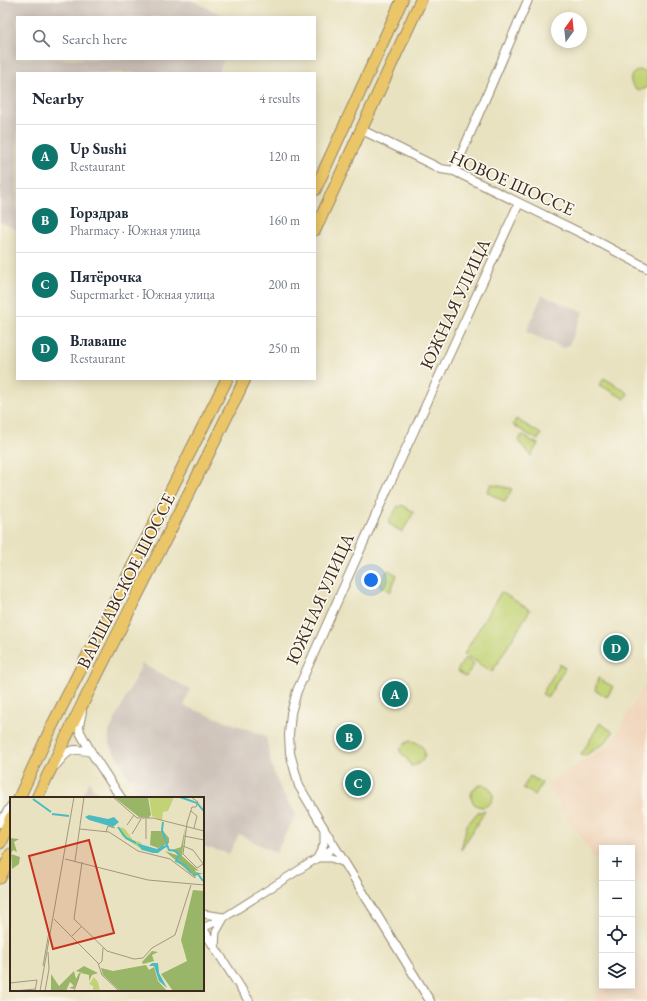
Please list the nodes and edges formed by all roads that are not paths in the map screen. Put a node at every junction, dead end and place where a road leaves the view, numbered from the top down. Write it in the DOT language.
graph roads {
  1 [pos="402,0"];
  2 [pos="421,0"];
  3 [pos="528,0"];
  4 [pos="362,130"];
  5 [pos="454,171"];
  6 [pos="316,188"];
  7 [pos="519,203"];
  8 [pos="316,228"];
  9 [pos="647,268"];
  10 [pos="226,380"];
  11 [pos="246,380"];
  12 [pos="83,702"];
  13 [pos="90,752"];
  14 [pos="47,775"];
  15 [pos="28,776"];
  16 [pos="17,797"];
  17 [pos="19,797"];
  18 [pos="37,797"];
  19 [pos="120,797"];
  20 [pos="10,808"];
  21 [pos="10,819"];
  22 [pos="0,823"];
  23 [pos="324,828"];
  24 [pos="0,843"];
  25 [pos="335,847"];
  26 [pos="10,856"];
  27 [pos="317,858"];
  28 [pos="345,863"];
  29 [pos="0,878"];
  30 [pos="204,914"];
  31 [pos="225,917"];
  32 [pos="204,928"];
  33 [pos="204,930"];
  34 [pos="215,948"];
  35 [pos="250,1001"];
  36 [pos="430,1001"];
  1 -- 6 [label="main road"];
  2 -- 4 [label="main road"];
  3 -- 5 [label="street"];
  4 -- 5 [label="street, НОВОЕ ШОССЕ"];
  4 -- 8 [label="main road"];
  5 -- 7 [label="street, НОВОЕ ШОССЕ"];
  7 -- 9 [label="street, НОВОЕ ШОССЕ"];
  7 -- 23 [label="street, ЮЖНАЯ УЛИЦА"];
  10 -- 15 [label="main road, ВАРШАВСКОЕ ШОССЕ"];
  11 -- 12 [label="main road, ВАРШАВСКОЕ ШОССЕ"];
  12 -- 13 [label="street"];
  12 -- 14 [label="main road, ВАРШАВСКОЕ ШОССЕ"];
  13 -- 14 [label="street"];
  13 -- 19 [label="street"];
  14 -- 18 [label="main road, ВАРШАВСКОЕ ШОССЕ"];
  15 -- 16 [label="street"];
  15 -- 17 [label="main road, ВАРШАВСКОЕ ШОССЕ"];
  20 -- 22 [label="street"];
  21 -- 24 [label="main road"];
  23 -- 25 [label="street, ЮЖНАЯ УЛИЦА"];
  23 -- 27 [label="street"];
  25 -- 27 [label="street"];
  25 -- 28 [label="street, ЮЖНАЯ УЛИЦА"];
  26 -- 29 [label="main road"];
  27 -- 28 [label="street"];
  27 -- 31 [label="street"];
  28 -- 36 [label="street, ЮЖНАЯ УЛИЦА"];
  30 -- 31 [label="street"];
  31 -- 32 [label="street"];
  31 -- 34 [label="street"];
  33 -- 34 [label="street"];
  34 -- 35 [label="street"];
}
